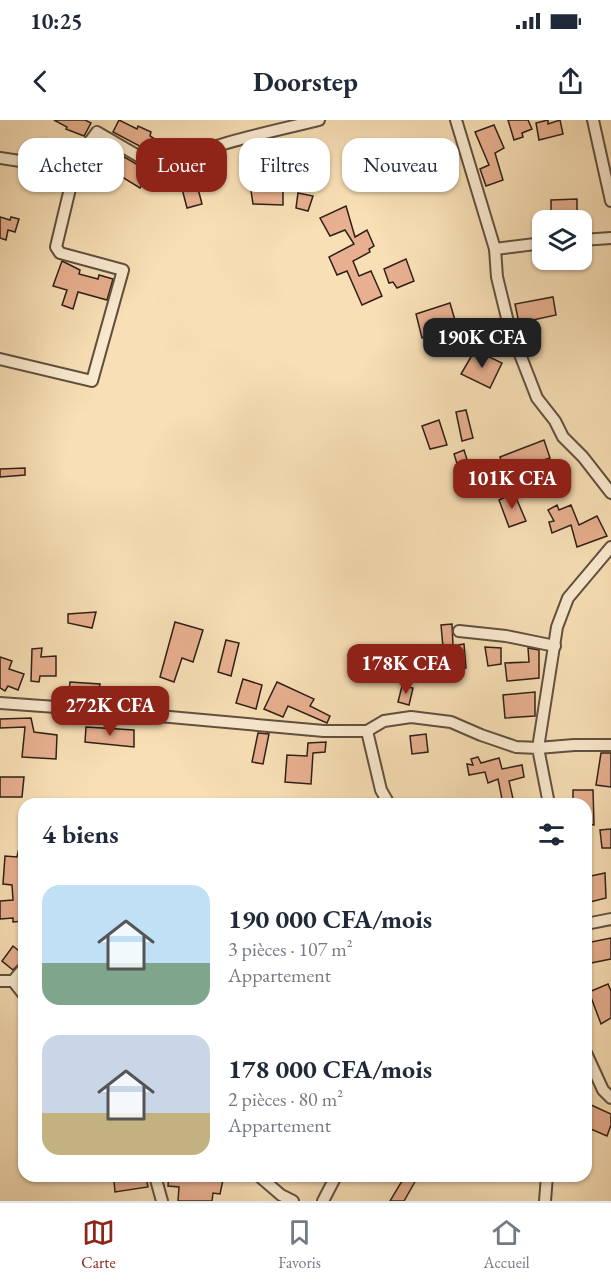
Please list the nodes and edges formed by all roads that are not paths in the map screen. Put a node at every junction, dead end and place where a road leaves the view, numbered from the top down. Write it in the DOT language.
graph roads {
  1 [pos="320,120"];
  2 [pos="456,120"];
  3 [pos="593,120"];
  4 [pos="93,138"];
  5 [pos="108,138"];
  6 [pos="124,147"];
  7 [pos="0,158"];
  8 [pos="18,161"];
  9 [pos="69,192"];
  10 [pos="611,201"];
  11 [pos="611,238"];
  12 [pos="592,239"];
  13 [pos="532,244"];
  14 [pos="495,249"];
  15 [pos="0,359"];
  16 [pos="611,493"];
  17 [pos="611,547"];
  18 [pos="459,631"];
  19 [pos="555,646"];
  20 [pos="0,703"];
  21 [pos="367,731"];
  22 [pos="611,745"];
  23 [pos="538,748"];
  24 [pos="386,798"];
  25 [pos="548,798"];
  26 [pos="611,919"];
  27 [pos="592,923"];
  28 [pos="18,975"];
  29 [pos="0,981"];
  30 [pos="13,981"];
  31 [pos="18,987"];
  32 [pos="592,1066"];
  33 [pos="611,1098"];
  34 [pos="157,1182"];
  35 [pos="266,1182"];
  36 [pos="333,1182"];
  37 [pos="547,1182"];
  38 [pos="162,1201"];
  39 [pos="293,1201"];
  40 [pos="322,1201"];
  41 [pos="545,1201"];
  1 -- 6 [label="street"];
  2 -- 14 [label="street"];
  3 -- 10 [label="street"];
  4 -- 5 [label="street"];
  7 -- 8 [label="street"];
  9 -- 15 [label="street"];
  11 -- 12 [label="street"];
  13 -- 14 [label="street"];
  14 -- 16 [label="street"];
  17 -- 19 [label="street"];
  18 -- 19 [label="street"];
  19 -- 23 [label="street"];
  20 -- 21 [label="street"];
  21 -- 23 [label="street"];
  21 -- 24 [label="street"];
  22 -- 23 [label="street"];
  23 -- 25 [label="street"];
  26 -- 27 [label="street"];
  28 -- 30 [label="street"];
  29 -- 30 [label="street"];
  30 -- 31 [label="street"];
  32 -- 33 [label="street"];
  34 -- 38 [label="street"];
  35 -- 39 [label="street"];
  36 -- 40 [label="street"];
  37 -- 41 [label="street"];
}
